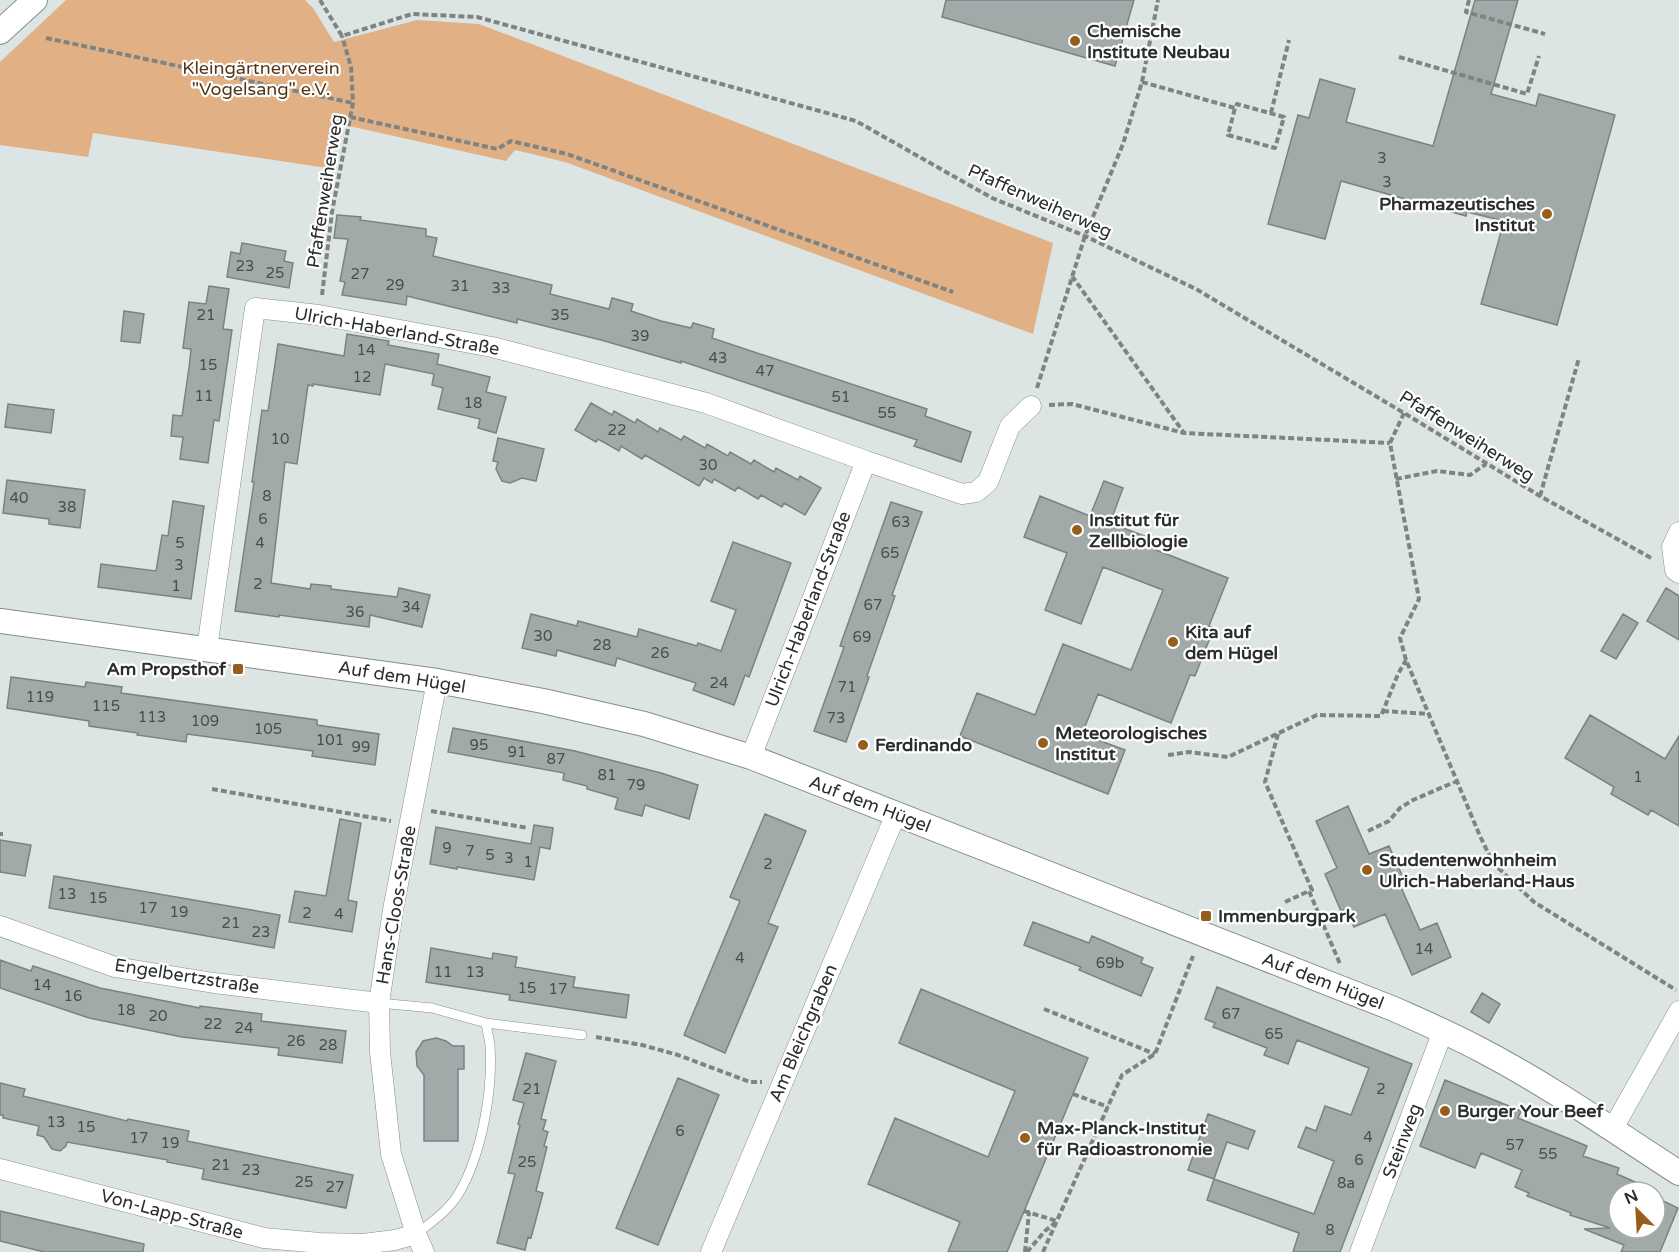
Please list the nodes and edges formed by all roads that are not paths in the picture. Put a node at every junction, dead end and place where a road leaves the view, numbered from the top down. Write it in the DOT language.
graph roads {
  1 [pos="28,2"];
  2 [pos="0,32"];
  3 [pos="1031,406"];
  4 [pos="866,461"];
  5 [pos="1679,532"];
  6 [pos="1677,572"];
  7 [pos="0,621"];
  8 [pos="207,649"];
  9 [pos="437,681"];
  10 [pos="751,757"];
  11 [pos="896,814"];
  12 [pos="0,927"];
  13 [pos="379,1003"];
  14 [pos="1679,1011"];
  15 [pos="486,1023"];
  16 [pos="1443,1031"];
  17 [pos="582,1035"];
  18 [pos="1612,1130"];
  19 [pos="0,1169"];
  20 [pos="1679,1173"];
  21 [pos="420,1243"];
  22 [pos="711,1252"];
  23 [pos="1360,1252"];
  1 -- 2 [label="street"];
  3 -- 4 [label="street, Ulrich-Haberland-Straße"];
  4 -- 8 [label="street, Ulrich-Haberland-Straße"];
  4 -- 10 [label="street, Ulrich-Haberland-Straße"];
  5 -- 6 [label="street"];
  7 -- 8 [label="street, Auf dem Hügel"];
  8 -- 9 [label="street, Auf dem Hügel"];
  9 -- 10 [label="street, Auf dem Hügel"];
  9 -- 13 [label="street, Hans-Cloos-Straße"];
  10 -- 11 [label="street, Auf dem Hügel"];
  11 -- 16 [label="street, Auf dem Hügel"];
  11 -- 22 [label="street, Am Bleichgraben"];
  12 -- 13 [label="street, Engelbertzstraße"];
  13 -- 15 [label="lane, Hans-Cloos-Straße"];
  13 -- 21 [label="street, Hans-Cloos-Straße"];
  14 -- 18 [label="street"];
  15 -- 17 [label="lane, Hans-Cloos-Straße"];
  15 -- 21 [label="lane"];
  16 -- 18 [label="street, Auf dem Hügel"];
  16 -- 23 [label="street, Steinweg"];
  18 -- 20 [label="street, Auf dem Hügel"];
  19 -- 21 [label="street, Von-Lapp-Straße"];
}
